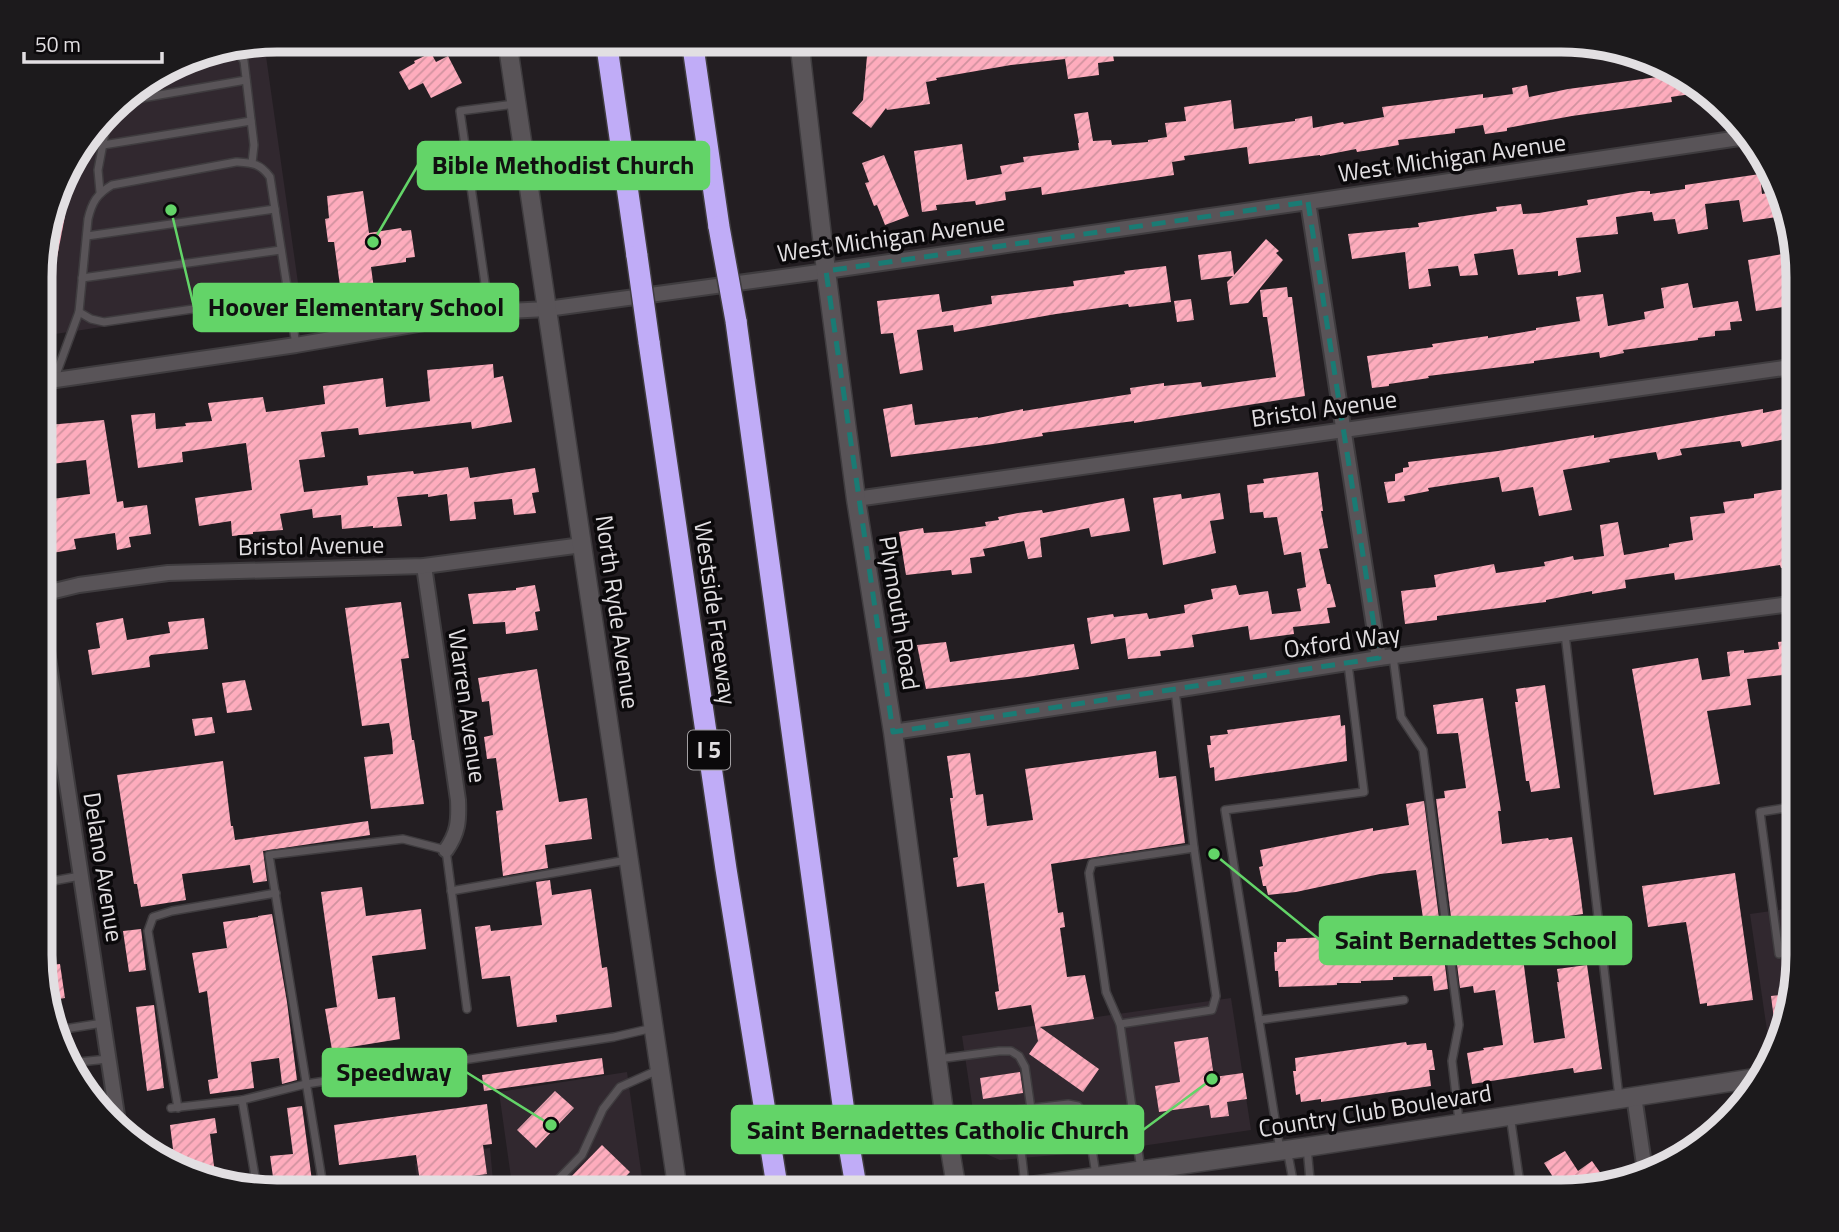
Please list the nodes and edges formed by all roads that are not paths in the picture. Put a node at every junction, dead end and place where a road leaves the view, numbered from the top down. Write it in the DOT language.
graph roads {
  1 [pos="509,53"];
  2 [pos="608,53"];
  3 [pos="694,53"];
  4 [pos="800,53"];
  5 [pos="240,56"];
  6 [pos="246,80"];
  7 [pos="143,98"];
  8 [pos="517,104"];
  9 [pos="251,121"];
  10 [pos="105,133"];
  11 [pos="1738,138"];
  12 [pos="103,145"];
  13 [pos="253,163"];
  14 [pos="100,192"];
  15 [pos="1308,202"];
  16 [pos="275,209"];
  17 [pos="87,236"];
  18 [pos="281,250"];
  19 [pos="826,271"];
  20 [pos="82,278"];
  21 [pos="288,295"];
  22 [pos="547,309"];
  23 [pos="79,312"];
  24 [pos="489,312"];
  25 [pos="296,345"];
  26 [pos="1786,368"];
  27 [pos="52,372"];
  28 [pos="52,380"];
  29 [pos="1344,429"];
  30 [pos="856,499"];
  31 [pos="582,545"];
  32 [pos="424,566"];
  33 [pos="52,592"];
  34 [pos="1786,605"];
  35 [pos="1565,634"];
  36 [pos="1386,657"];
  37 [pos="1348,663"];
  38 [pos="52,684"];
  39 [pos="1175,690"];
  40 [pos="893,732"];
  41 [pos="1786,808"];
  42 [pos="1194,848"];
  43 [pos="446,850"];
  44 [pos="629,860"];
  45 [pos="81,876"];
  46 [pos="52,881"];
  47 [pos="452,891"];
  48 [pos="276,893"];
  49 [pos="1779,954"];
  50 [pos="1404,1000"];
  51 [pos="467,1009"];
  52 [pos="1259,1020"];
  53 [pos="103,1023"];
  54 [pos="1120,1024"];
  55 [pos="654,1028"];
  56 [pos="65,1029"];
  57 [pos="108,1059"];
  58 [pos="937,1059"];
  59 [pos="81,1062"];
  60 [pos="659,1070"];
  61 [pos="1749,1079"];
  62 [pos="306,1084"];
  63 [pos="1626,1097"];
  64 [pos="242,1100"];
  65 [pos="1031,1109"];
  66 [pos="116,1111"];
  67 [pos="998,1112"];
  68 [pos="1510,1115"];
  69 [pos="945,1120"];
  70 [pos="1460,1122"];
  71 [pos="1307,1147"];
  72 [pos="1283,1149"];
  73 [pos="1643,1164"];
  74 [pos="1146,1170"];
  75 [pos="255,1178"];
  76 [pos="955,1179"];
  77 [pos="1025,1179"];
  78 [pos="1088,1179"];
  79 [pos="1104,1179"];
  80 [pos="1149,1179"];
  81 [pos="1292,1179"];
  82 [pos="1310,1179"];
  83 [pos="1519,1179"];
  84 [pos="322,1180"];
  85 [pos="557,1180"];
  86 [pos="676,1180"];
  87 [pos="776,1180"];
  88 [pos="855,1180"];
  1 -- 8 [label="street, North Ryde Avenue"];
  2 -- 87 [label="highway, Westside Freeway / I 5, bridge"];
  3 -- 88 [label="highway, bridge"];
  4 -- 19 [label="street, Plymouth Road"];
  5 -- 6 [label="lane"];
  6 -- 7 [label="lane"];
  6 -- 9 [label="lane"];
  8 -- 22 [label="street, North Ryde Avenue"];
  8 -- 24 [label="lane"];
  9 -- 12 [label="lane"];
  9 -- 13 [label="lane"];
  10 -- 12 [label="lane"];
  11 -- 15 [label="street, West Michigan Avenue"];
  12 -- 14 [label="lane"];
  13 -- 14 [label="lane"];
  13 -- 16 [label="lane"];
  14 -- 17 [label="lane"];
  15 -- 19 [label="street, West Michigan Avenue"];
  15 -- 29 [label="street"];
  16 -- 17 [label="lane"];
  16 -- 18 [label="lane"];
  17 -- 20 [label="lane"];
  18 -- 20 [label="lane"];
  18 -- 21 [label="lane"];
  19 -- 22 [label="street, West Michigan Avenue"];
  19 -- 30 [label="street, Plymouth Road"];
  20 -- 23 [label="lane"];
  21 -- 23 [label="lane"];
  21 -- 25 [label="lane"];
  22 -- 24 [label="street, West Michigan Avenue"];
  22 -- 31 [label="street, North Ryde Avenue"];
  23 -- 27 [label="lane"];
  24 -- 25 [label="street, West Michigan Avenue"];
  25 -- 28 [label="street, West Michigan Avenue"];
  26 -- 29 [label="street, Bristol Avenue"];
  29 -- 30 [label="street, Bristol Avenue"];
  29 -- 36 [label="street"];
  30 -- 40 [label="street, Plymouth Road"];
  31 -- 32 [label="street, Bristol Avenue"];
  31 -- 44 [label="street, North Ryde Avenue"];
  32 -- 33 [label="street, Bristol Avenue"];
  32 -- 43 [label="street, Warren Avenue"];
  34 -- 35 [label="street, Oxford Way"];
  35 -- 36 [label="street, Oxford Way"];
  35 -- 63 [label="lane"];
  36 -- 37 [label="street, Oxford Way"];
  36 -- 70 [label="lane"];
  37 -- 39 [label="street, Oxford Way"];
  37 -- 52 [label="lane"];
  38 -- 45 [label="street, Delano Avenue"];
  39 -- 40 [label="street, Oxford Way"];
  39 -- 42 [label="lane"];
  40 -- 58 [label="street, Plymouth Road"];
  41 -- 49 [label="lane"];
  42 -- 54 [label="lane"];
  42 -- 54 [label="lane"];
  43 -- 47 [label="lane"];
  43 -- 48 [label="lane"];
  44 -- 47 [label="lane"];
  44 -- 55 [label="street, North Ryde Avenue"];
  45 -- 46 [label="lane"];
  45 -- 53 [label="street, Delano Avenue"];
  47 -- 51 [label="lane"];
  48 -- 62 [label="lane"];
  48 -- 64 [label="lane"];
  50 -- 52 [label="lane"];
  52 -- 72 [label="lane"];
  53 -- 56 [label="lane"];
  53 -- 57 [label="street, Delano Avenue"];
  54 -- 74 [label="lane"];
  55 -- 60 [label="street, North Ryde Avenue"];
  55 -- 62 [label="lane"];
  57 -- 59 [label="lane"];
  57 -- 66 [label="street, Delano Avenue"];
  58 -- 65 [label="lane"];
  58 -- 69 [label="street, Plymouth Road"];
  60 -- 85 [label="lane"];
  60 -- 86 [label="street, North Ryde Avenue"];
  61 -- 63 [label="street, Country Club Boulevard"];
  62 -- 64 [label="lane"];
  62 -- 84 [label="lane"];
  63 -- 68 [label="street, Country Club Boulevard"];
  63 -- 73 [label="street"];
  64 -- 75 [label="lane"];
  65 -- 67 [label="lane"];
  65 -- 78 [label="lane"];
  67 -- 69 [label="lane"];
  67 -- 77 [label="lane"];
  68 -- 70 [label="street, Country Club Boulevard"];
  68 -- 83 [label="lane"];
  69 -- 76 [label="street, Plymouth Road"];
  70 -- 71 [label="street, Country Club Boulevard"];
  71 -- 72 [label="street, Country Club Boulevard"];
  71 -- 82 [label="lane"];
  72 -- 74 [label="street, Country Club Boulevard"];
  72 -- 81 [label="lane"];
  74 -- 79 [label="street, Country Club Boulevard"];
  74 -- 80 [label="lane"];
}
